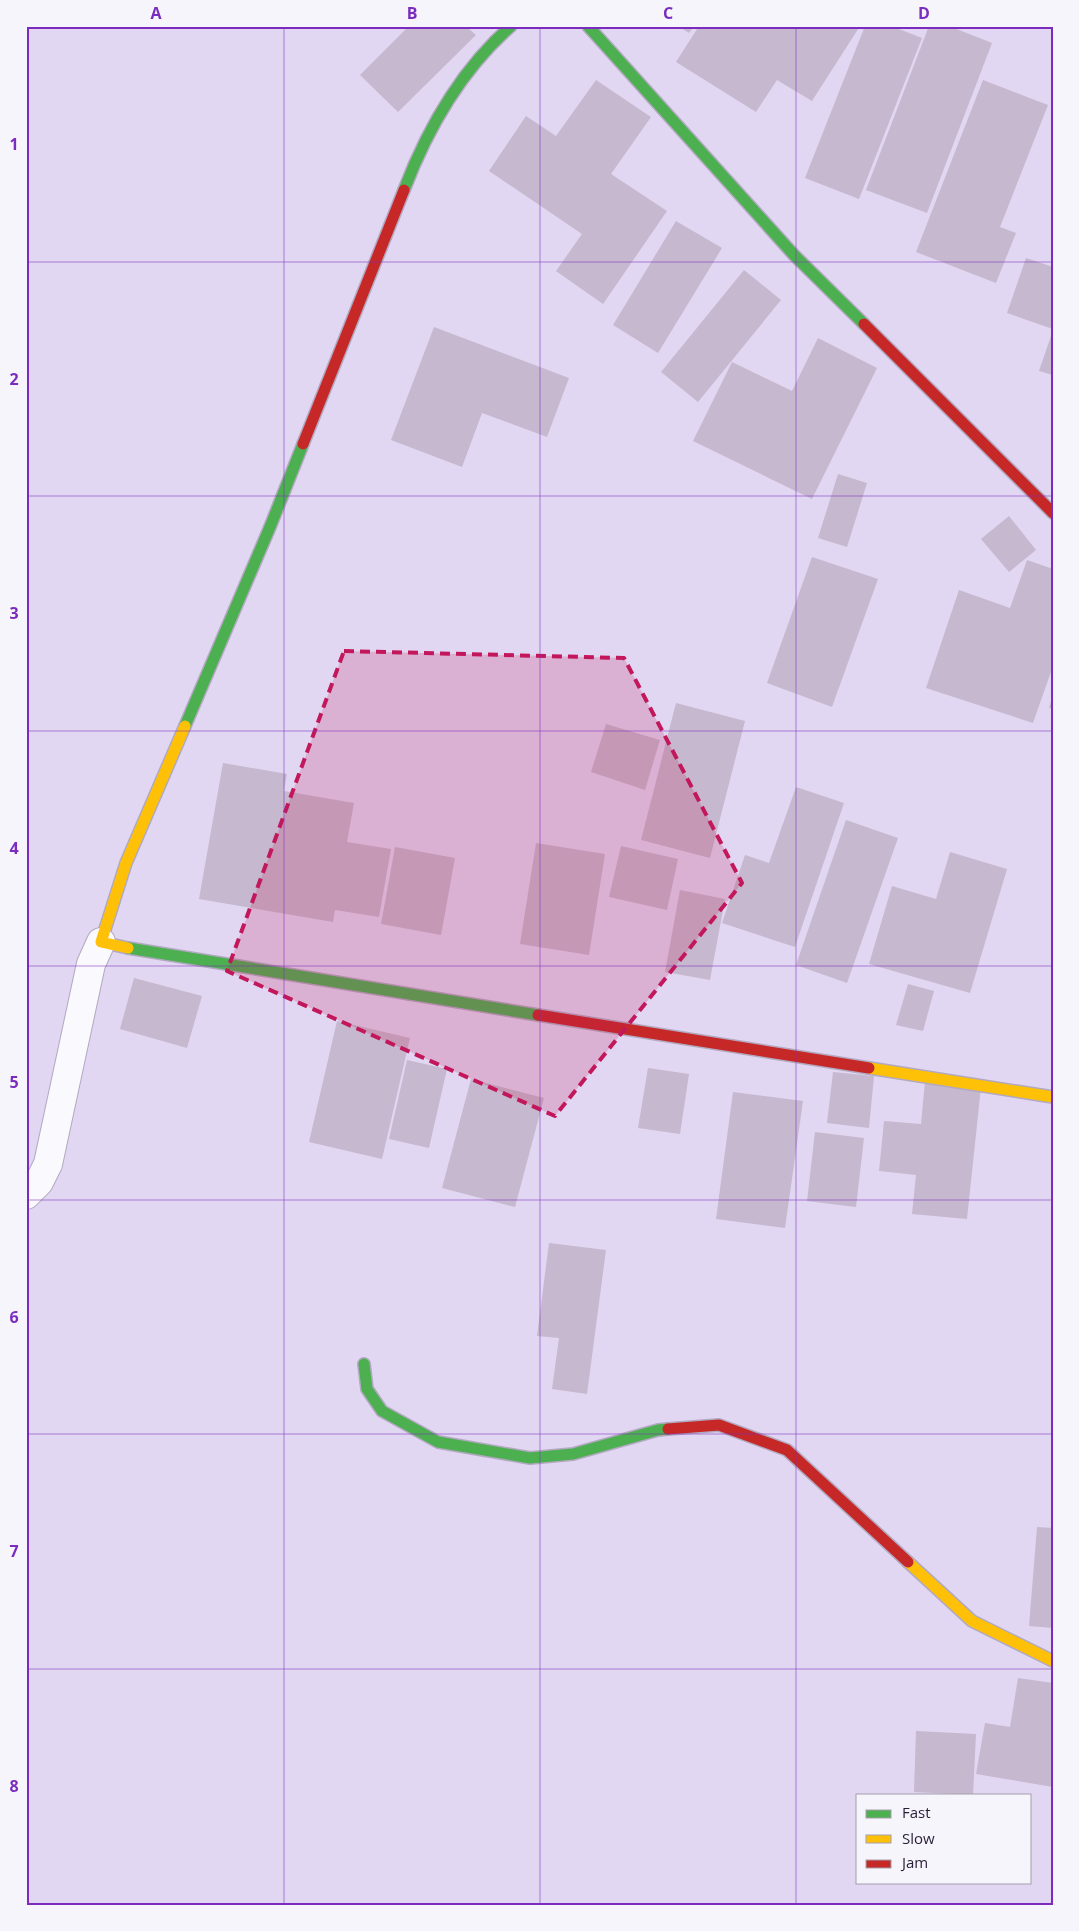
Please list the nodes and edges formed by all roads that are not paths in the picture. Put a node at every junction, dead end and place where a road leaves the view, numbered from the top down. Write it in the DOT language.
graph roads {
  1 [pos="511,26"];
  2 [pos="588,26"];
  3 [pos="1053,514"];
  4 [pos="101,942"];
  5 [pos="1053,1097"];
  6 [pos="26,1195"];
  7 [pos="364,1364"];
  8 [pos="1053,1661"];
  1 -- 4 [label="street"];
  2 -- 3 [label="street"];
  4 -- 5 [label="street"];
  4 -- 6 [label="street"];
  7 -- 8 [label="street"];
}
